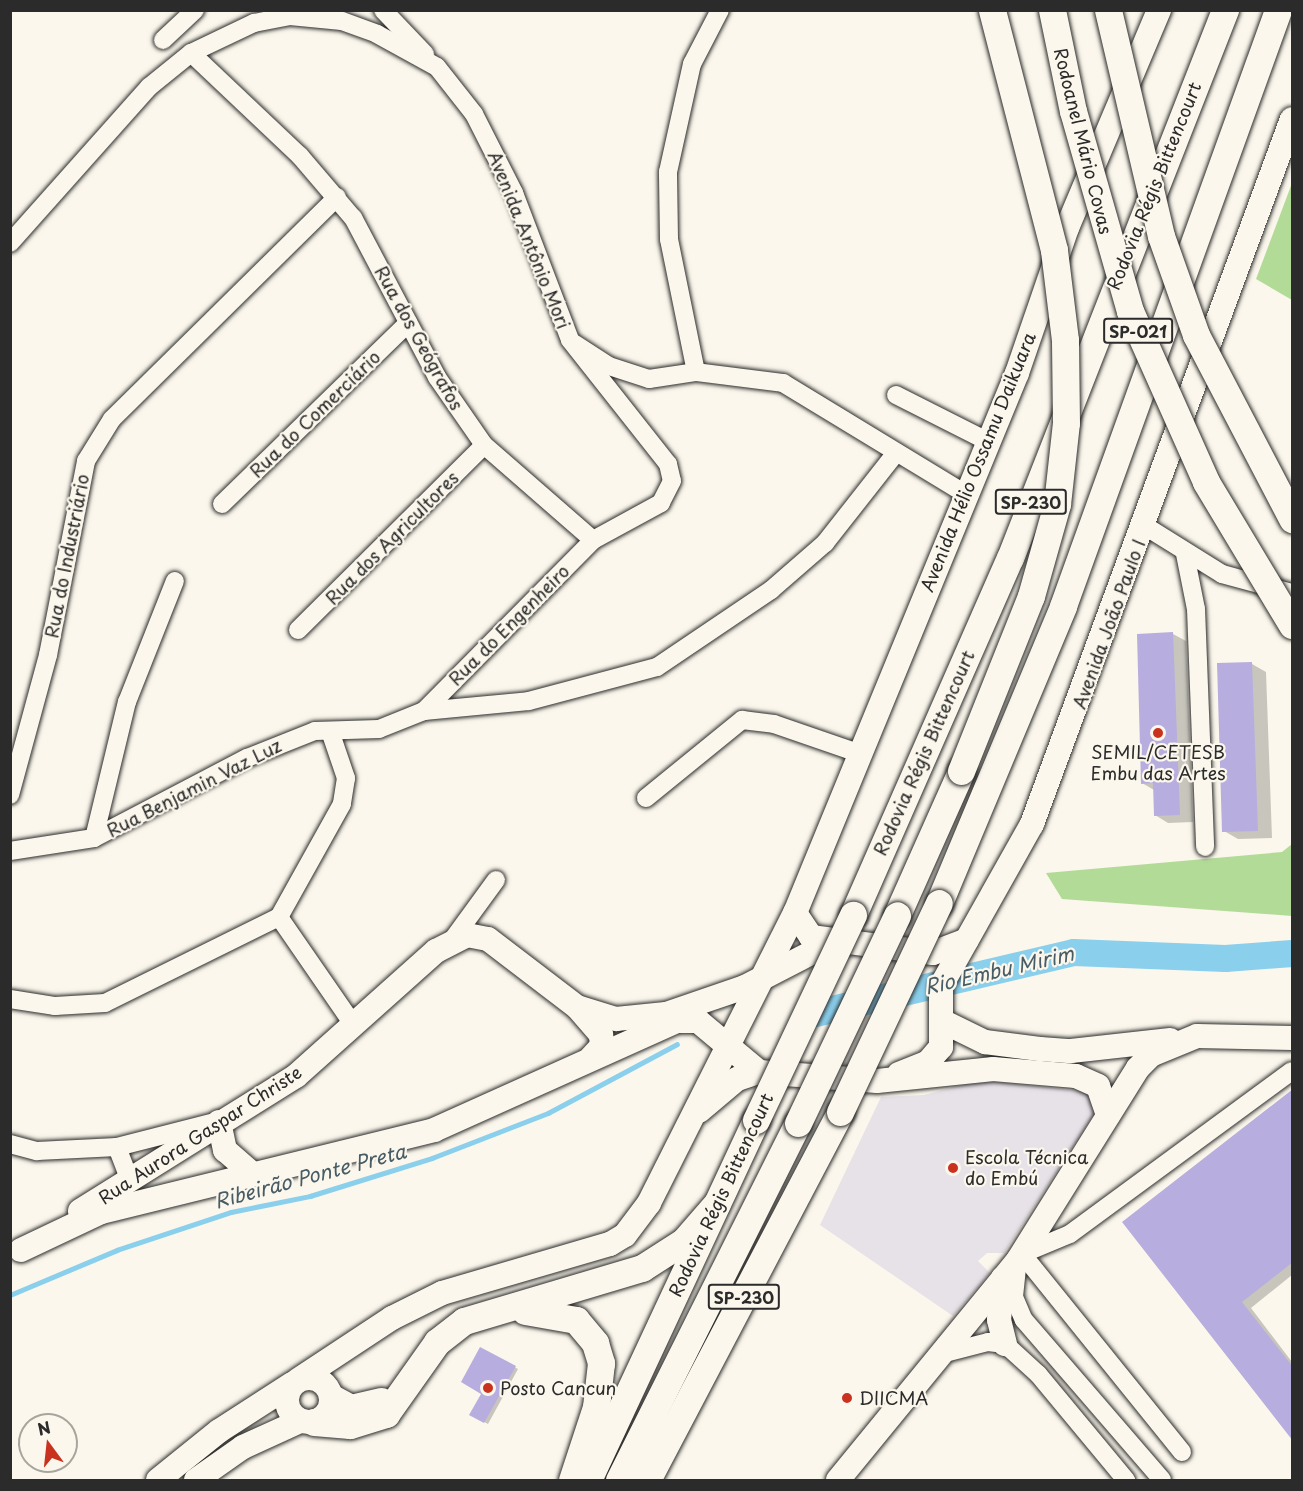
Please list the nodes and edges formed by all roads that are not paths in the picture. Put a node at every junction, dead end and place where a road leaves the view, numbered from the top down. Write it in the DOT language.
graph roads {
  1 [pos="195,10"];
  2 [pos="383,10"];
  3 [pos="720,10"];
  4 [pos="992,10"];
  5 [pos="1052,10"];
  6 [pos="1108,10"];
  7 [pos="1159,10"];
  8 [pos="1225,10"];
  9 [pos="1278,10"];
  10 [pos="1292,10"];
  11 [pos="337,16"];
  12 [pos="163,40"];
  13 [pos="190,53"];
  14 [pos="437,66"];
  15 [pos="1249,93"];
  16 [pos="1293,118"];
  17 [pos="337,198"];
  18 [pos="10,243"];
  19 [pos="408,323"];
  20 [pos="570,340"];
  21 [pos="696,372"];
  22 [pos="897,395"];
  23 [pos="987,441"];
  24 [pos="484,445"];
  25 [pos="895,454"];
  26 [pos="964,493"];
  27 [pos="222,504"];
  28 [pos="1293,519"];
  29 [pos="1145,526"];
  30 [pos="593,540"];
  31 [pos="1185,554"];
  32 [pos="175,581"];
  33 [pos="1293,593"];
  34 [pos="1293,625"];
  35 [pos="298,630"];
  36 [pos="424,711"];
  37 [pos="330,731"];
  38 [pos="861,754"];
  39 [pos="10,795"];
  40 [pos="646,798"];
  41 [pos="94,838"];
  42 [pos="1204,847"];
  43 [pos="10,851"];
  44 [pos="496,880"];
  45 [pos="795,913"];
  46 [pos="279,917"];
  47 [pos="453,939"];
  48 [pos="967,940"];
  49 [pos="829,944"];
  50 [pos="933,953"];
  51 [pos="764,979"];
  52 [pos="946,981"];
  53 [pos="10,999"];
  54 [pos="577,1007"];
  55 [pos="944,1022"];
  56 [pos="352,1023"];
  57 [pos="706,1028"];
  58 [pos="1197,1036"];
  59 [pos="1293,1038"];
  60 [pos="730,1044"];
  61 [pos="591,1058"];
  62 [pos="1293,1071"];
  63 [pos="759,1072"];
  64 [pos="711,1075"];
  65 [pos="876,1081"];
  66 [pos="1108,1115"];
  67 [pos="690,1119"];
  68 [pos="219,1122"];
  69 [pos="10,1144"];
  70 [pos="117,1147"];
  71 [pos="251,1173"];
  72 [pos="129,1179"];
  73 [pos="717,1203"];
  74 [pos="16,1253"];
  75 [pos="1014,1264"];
  76 [pos="491,1312"];
  77 [pos="1005,1344"];
  78 [pos="344,1352"];
  79 [pos="941,1354"];
  80 [pos="411,1380"];
  81 [pos="295,1382"];
  82 [pos="330,1393"];
  83 [pos="307,1421"];
  84 [pos="1182,1452"];
  85 [pos="158,1480"];
  86 [pos="196,1480"];
  87 [pos="572,1480"];
  88 [pos="588,1480"];
  89 [pos="619,1480"];
  90 [pos="647,1480"];
  91 [pos="838,1480"];
  92 [pos="1126,1480"];
  93 [pos="1162,1480"];
  1 -- 12 [label="street"];
  2 -- 14 [label="street, Avenida Antônio Mori"];
  3 -- 21 [label="street"];
  4 -- 89 [label="highway, bridge"];
  5 -- 34 [label="highway, Rodoanel Mário Covas / SP-021, bridge"];
  6 -- 28 [label="highway, SP-021, bridge"];
  7 -- 23 [label="main road, Avenida Hélio Ossamu Daikuara"];
  8 -- 73 [label="highway, Rodovia Régis Bittencourt / SP-230, bridge"];
  9 -- 15 [label="highway, SP-230"];
  10 -- 15 [label="highway"];
  11 -- 13 [label="street"];
  11 -- 14 [label="street"];
  13 -- 17 [label="street, Rua dos Geógrafos"];
  13 -- 18 [label="street"];
  14 -- 20 [label="street, Avenida Antônio Mori"];
  15 -- 90 [label="highway, SP-230, bridge"];
  16 -- 29 [label="main road, Avenida João Paulo I"];
  17 -- 19 [label="street, Rua dos Geógrafos"];
  17 -- 39 [label="street, Rua do Industriário"];
  19 -- 24 [label="street, Rua dos Geógrafos"];
  19 -- 27 [label="street, Rua do Comerciário"];
  20 -- 21 [label="street, Avenida Antônio Mori"];
  20 -- 30 [label="street"];
  21 -- 25 [label="street, Avenida Antônio Mori"];
  22 -- 23 [label="street"];
  23 -- 26 [label="main road, Avenida Hélio Ossamu Daikuara"];
  24 -- 30 [label="street, Rua dos Geógrafos"];
  24 -- 35 [label="street, Rua dos Agricultores"];
  25 -- 26 [label="street, Avenida Antônio Mori"];
  25 -- 36 [label="street, Rua Benjamin Vaz Luz"];
  26 -- 38 [label="main road, Avenida Hélio Ossamu Daikuara"];
  29 -- 31 [label="street"];
  29 -- 48 [label="main road, Avenida João Paulo I"];
  30 -- 36 [label="street, Rua do Engenheiro"];
  31 -- 33 [label="street"];
  31 -- 42 [label="street"];
  32 -- 41 [label="street"];
  36 -- 37 [label="street, Rua Benjamin Vaz Luz"];
  37 -- 41 [label="street, Rua Benjamin Vaz Luz"];
  37 -- 46 [label="street"];
  38 -- 40 [label="street"];
  38 -- 45 [label="main road, Avenida Hélio Ossamu Daikuara"];
  41 -- 43 [label="street, Rua Benjamin Vaz Luz"];
  44 -- 47 [label="street"];
  45 -- 49 [label="main road"];
  45 -- 51 [label="main road, Avenida Hélio Ossamu Daikuara"];
  46 -- 53 [label="street"];
  46 -- 56 [label="street"];
  47 -- 54 [label="main road"];
  47 -- 56 [label="main road, Rua Aurora Gaspar Christe"];
  48 -- 50 [label="main road"];
  48 -- 52 [label="main road, Avenida João Paulo I"];
  49 -- 50 [label="main road"];
  49 -- 51 [label="main road"];
  49 -- 60 [label="main road"];
  50 -- 52 [label="main road"];
  51 -- 54 [label="main road"];
  51 -- 60 [label="main road, Avenida Hélio Ossamu Daikuara"];
  52 -- 55 [label="main road"];
  54 -- 61 [label="main road"];
  55 -- 58 [label="main road"];
  55 -- 65 [label="main road"];
  56 -- 68 [label="main road, Rua Aurora Gaspar Christe"];
  57 -- 60 [label="main road"];
  57 -- 61 [label="main road"];
  57 -- 64 [label="main road"];
  58 -- 59 [label="main road"];
  58 -- 66 [label="main road"];
  60 -- 63 [label="main road"];
  60 -- 64 [label="main road, Avenida Hélio Ossamu Daikuara"];
  61 -- 71 [label="main road"];
  62 -- 75 [label="street"];
  63 -- 65 [label="main road"];
  63 -- 67 [label="main road, Avenida Hélio Ossamu Daikuara"];
  64 -- 67 [label="main road, Avenida Hélio Ossamu Daikuara"];
  65 -- 66 [label="main road"];
  66 -- 75 [label="main road"];
  67 -- 78 [label="main road, Avenida Hélio Ossamu Daikuara"];
  68 -- 70 [label="street"];
  68 -- 71 [label="main road"];
  68 -- 72 [label="main road, Rua Aurora Gaspar Christe"];
  69 -- 70 [label="street"];
  70 -- 72 [label="street"];
  71 -- 74 [label="main road"];
  72 -- 74 [label="main road, Rua Aurora Gaspar Christe"];
  73 -- 76 [label="highway"];
  73 -- 88 [label="highway, Rodovia Régis Bittencourt / SP-230"];
  75 -- 77 [label="main road"];
  75 -- 79 [label="main road"];
  75 -- 84 [label="street"];
  75 -- 93 [label="street"];
  76 -- 80 [label="highway"];
  76 -- 87 [label="highway"];
  77 -- 79 [label="street"];
  77 -- 92 [label="street"];
  78 -- 81 [label="main road, Avenida Hélio Ossamu Daikuara"];
  78 -- 82 [label="main road"];
  79 -- 91 [label="main road"];
  80 -- 82 [label="highway"];
  80 -- 83 [label="highway"];
  81 -- 82 [label="main road"];
  81 -- 83 [label="main road"];
  81 -- 85 [label="main road, Avenida Hélio Ossamu Daikuara"];
  82 -- 83 [label="main road"];
  83 -- 86 [label="main road"];
}
